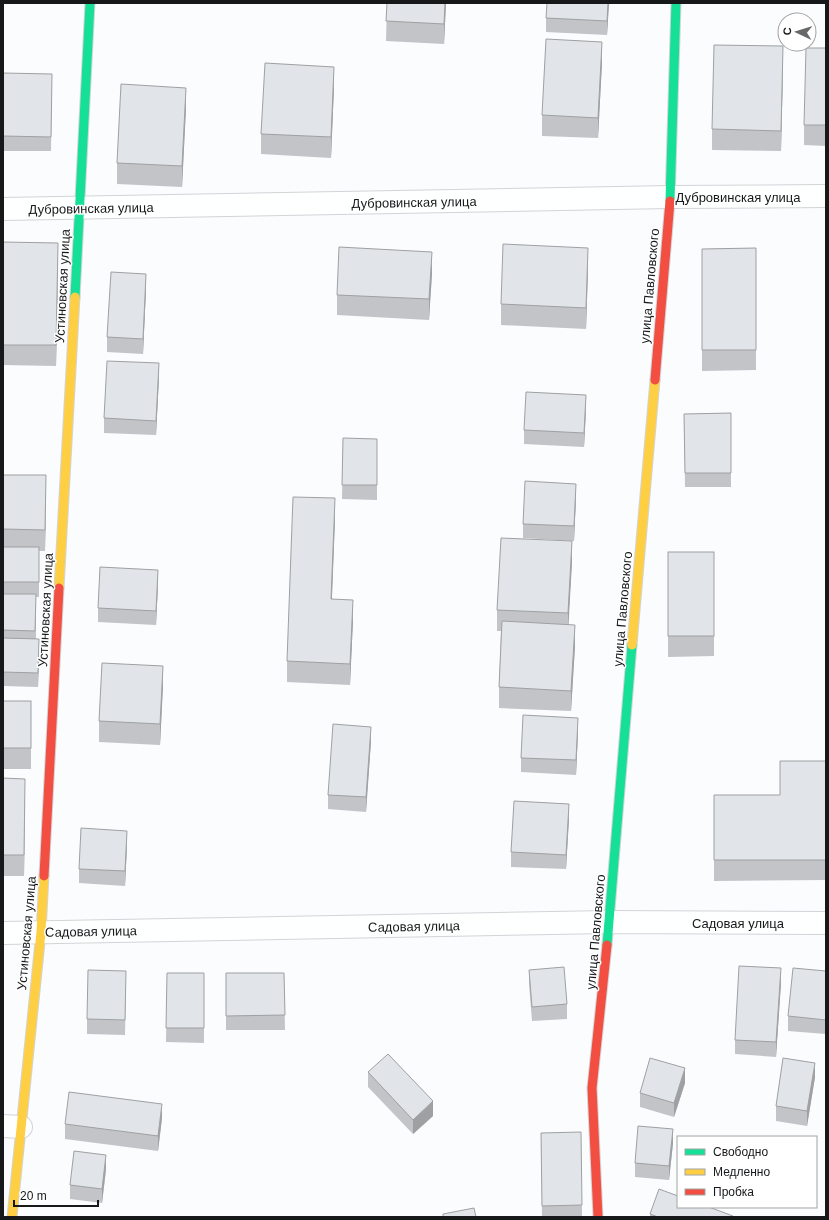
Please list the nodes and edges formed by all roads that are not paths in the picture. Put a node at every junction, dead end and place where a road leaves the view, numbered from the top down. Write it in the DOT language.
graph roads {
  1 [pos="90,3"];
  2 [pos="676,3"];
  3 [pos="826,196"];
  4 [pos="670,197"];
  5 [pos="79,208"];
  6 [pos="3,209"];
  7 [pos="609,922"];
  8 [pos="826,923"];
  9 [pos="41,932"];
  10 [pos="3,933"];
  11 [pos="12,1126"];
  12 [pos="12,1217"];
  13 [pos="598,1217"];
  1 -- 5 [label="street, Устиновская улица"];
  2 -- 4 [label="street, улица Павловского"];
  3 -- 4 [label="street, Дубровинская улица"];
  4 -- 5 [label="street, Дубровинская улица"];
  4 -- 7 [label="street, улица Павловского"];
  5 -- 6 [label="street, Дубровинская улица"];
  5 -- 9 [label="street, Устиновская улица"];
  7 -- 8 [label="street, Садовая улица"];
  7 -- 9 [label="street, Садовая улица"];
  7 -- 13 [label="street, улица Павловского"];
  9 -- 10 [label="street, Садовая улица"];
  9 -- 11 [label="street, Устиновская улица"];
  11 -- 12 [label="street, Устиновская улица"];
}
